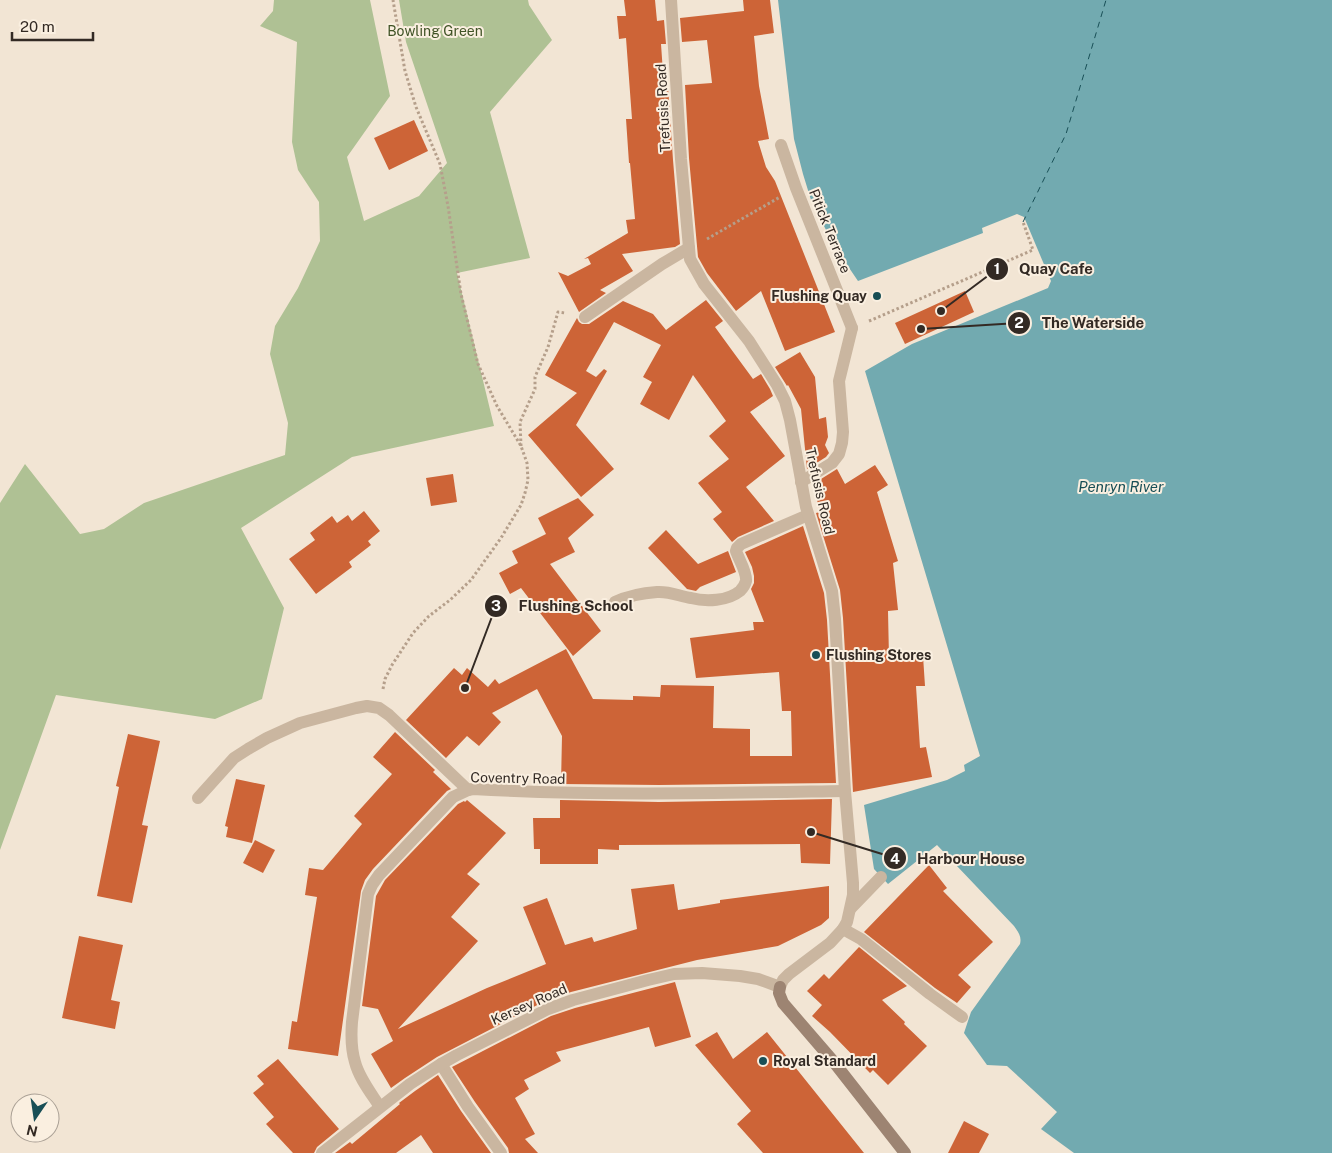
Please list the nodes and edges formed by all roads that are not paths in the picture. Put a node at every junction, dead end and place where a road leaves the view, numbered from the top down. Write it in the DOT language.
graph roads {
  1 [pos="672,0"];
  2 [pos="781,145"];
  3 [pos="689,248"];
  4 [pos="585,316"];
  5 [pos="801,482"];
  6 [pos="808,515"];
  7 [pos="615,602"];
  8 [pos="468,790"];
  9 [pos="845,791"];
  10 [pos="198,798"];
  11 [pos="881,877"];
  12 [pos="851,908"];
  13 [pos="843,929"];
  14 [pos="780,987"];
  15 [pos="962,1017"];
  16 [pos="441,1064"];
  17 [pos="380,1107"];
  18 [pos="322,1153"];
  19 [pos="501,1153"];
  20 [pos="905,1153"];
  1 -- 3 [label="street, Trefusis Road"];
  2 -- 5 [label="street, Pitick Terrace"];
  3 -- 4 [label="street"];
  3 -- 5 [label="street, Trefusis Road"];
  5 -- 6 [label="street, Trefusis Road"];
  6 -- 7 [label="street"];
  6 -- 9 [label="street, Trefusis Road"];
  8 -- 9 [label="street, Coventry Road"];
  8 -- 10 [label="street"];
  8 -- 17 [label="street, Coventry Road"];
  9 -- 12 [label="street, Trefusis Road"];
  11 -- 12 [label="street"];
  12 -- 13 [label="street, Trefusis Road"];
  13 -- 14 [label="street, Trefusis Road"];
  13 -- 15 [label="street"];
  14 -- 16 [label="street, Kersey Road"];
  14 -- 20 [label="street"];
  16 -- 17 [label="street, Kersey Road"];
  16 -- 19 [label="street"];
  17 -- 18 [label="street, Kersey Road"];
}
